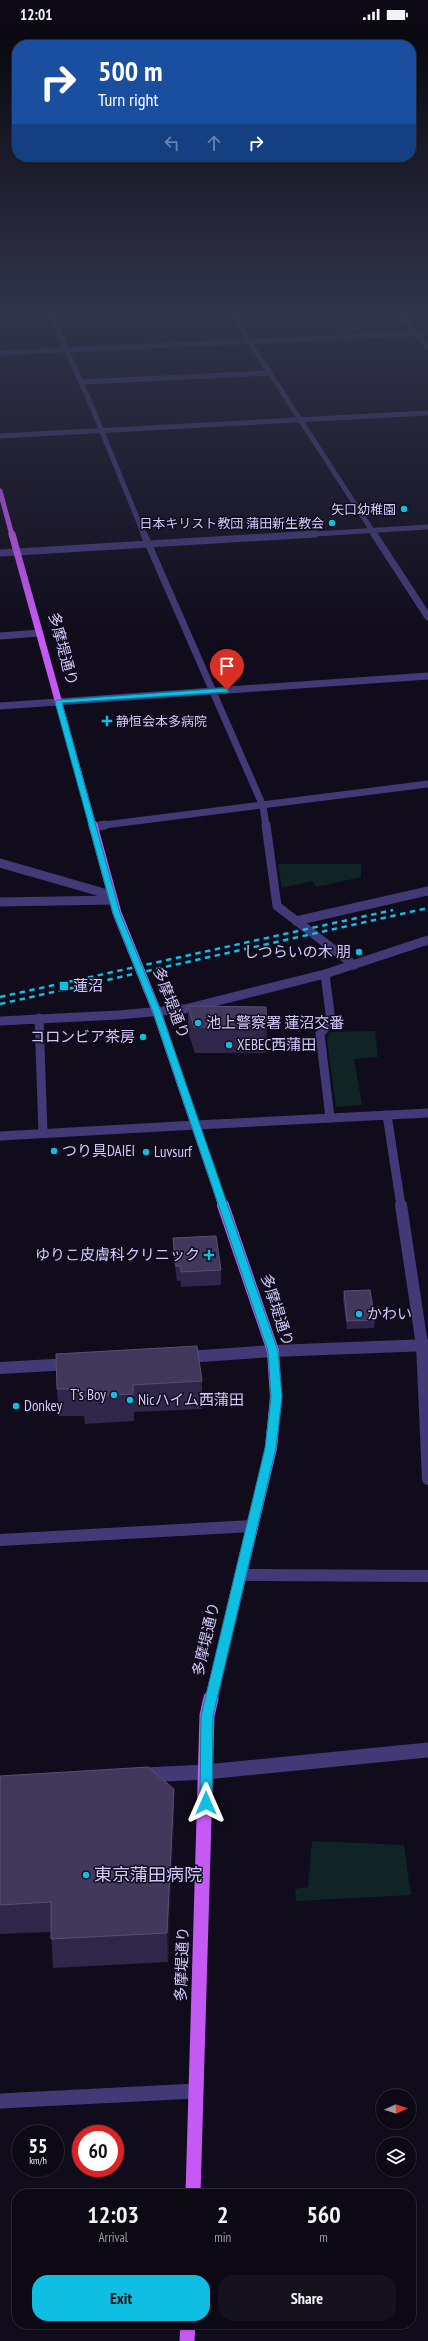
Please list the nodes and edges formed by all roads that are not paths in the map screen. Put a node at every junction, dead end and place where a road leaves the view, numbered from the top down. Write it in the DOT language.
graph roads {
  1 [pos="96,418"];
  2 [pos="338,418"];
  3 [pos="300,420"];
  4 [pos="102,431"];
  5 [pos="0,436"];
  6 [pos="0,491"];
  7 [pos="428,527"];
  8 [pos="371,531"];
  9 [pos="149,544"];
  10 [pos="17,552"];
  11 [pos="0,553"];
  12 [pos="428,617"];
  13 [pos="40,633"];
  14 [pos="0,636"];
  15 [pos="428,676"];
  16 [pos="213,691"];
  17 [pos="58,702"];
  18 [pos="0,706"];
  19 [pos="428,784"];
  20 [pos="263,806"];
  21 [pos="93,828"];
  22 [pos="0,863"];
  23 [pos="428,891"];
  24 [pos="112,897"];
  25 [pos="0,902"];
  26 [pos="296,921"];
  27 [pos="428,940"];
  28 [pos="354,965"];
  29 [pos="325,974"];
  30 [pos="157,1012"];
  31 [pos="39,1018"];
  32 [pos="0,1021"];
  33 [pos="428,1113"];
  34 [pos="387,1115"];
  35 [pos="330,1118"];
  36 [pos="196,1125"];
  37 [pos="43,1134"];
  38 [pos="0,1136"];
  39 [pos="425,1345"];
  40 [pos="273,1351"];
  41 [pos="177,1357"];
  42 [pos="80,1363"];
  43 [pos="0,1368"];
  44 [pos="428,1480"];
  45 [pos="251,1526"];
  46 [pos="0,1540"];
  47 [pos="240,1575"];
  48 [pos="428,1576"];
  49 [pos="428,1750"];
  50 [pos="206,1772"];
  51 [pos="134,1775"];
  52 [pos="196,2091"];
  53 [pos="0,2101"];
  54 [pos="193,2189"];
  55 [pos="188,2329"];
  56 [pos="187,2341"];
  1 -- 4 [label="street"];
  2 -- 3 [label="street"];
  3 -- 4 [label="street"];
  3 -- 8 [label="street"];
  4 -- 5 [label="street"];
  4 -- 9 [label="street"];
  6 -- 10 [label="main road, 多摩堤通り"];
  7 -- 8 [label="street"];
  8 -- 9 [label="street"];
  8 -- 12 [label="street"];
  9 -- 10 [label="street"];
  9 -- 16 [label="street"];
  10 -- 11 [label="street"];
  10 -- 13 [label="main road, 多摩堤通り"];
  13 -- 14 [label="street"];
  13 -- 17 [label="main road, 多摩堤通り"];
  15 -- 16 [label="street"];
  16 -- 17 [label="street"];
  16 -- 20 [label="street"];
  17 -- 18 [label="street"];
  17 -- 21 [label="main road, 多摩堤通り"];
  19 -- 20 [label="street"];
  20 -- 21 [label="street"];
  20 -- 26 [label="street"];
  21 -- 24 [label="main road, 多摩堤通り"];
  22 -- 24 [label="street"];
  23 -- 26 [label="street"];
  24 -- 25 [label="street"];
  24 -- 30 [label="main road, 多摩堤通り"];
  26 -- 28 [label="street"];
  27 -- 28 [label="street"];
  28 -- 29 [label="street"];
  29 -- 30 [label="street"];
  29 -- 35 [label="street"];
  30 -- 31 [label="street"];
  30 -- 36 [label="main road, 多摩堤通り"];
  31 -- 32 [label="street"];
  31 -- 37 [label="street"];
  33 -- 34 [label="street"];
  34 -- 35 [label="street"];
  34 -- 39 [label="street"];
  35 -- 36 [label="street"];
  36 -- 37 [label="street"];
  36 -- 40 [label="main road, 多摩堤通り"];
  37 -- 38 [label="street"];
  39 -- 40 [label="street"];
  39 -- 44 [label="street"];
  40 -- 41 [label="street"];
  40 -- 45 [label="main road, 多摩堤通り"];
  42 -- 43 [label="street"];
  45 -- 46 [label="street"];
  45 -- 47 [label="main road, 多摩堤通り"];
  47 -- 48 [label="street"];
  47 -- 50 [label="main road, 多摩堤通り"];
  49 -- 50 [label="street"];
  50 -- 51 [label="street"];
  50 -- 52 [label="main road, 多摩堤通り"];
  52 -- 53 [label="street"];
  52 -- 54 [label="main road, 多摩堤通り"];
  55 -- 56 [label="main road"];
}
